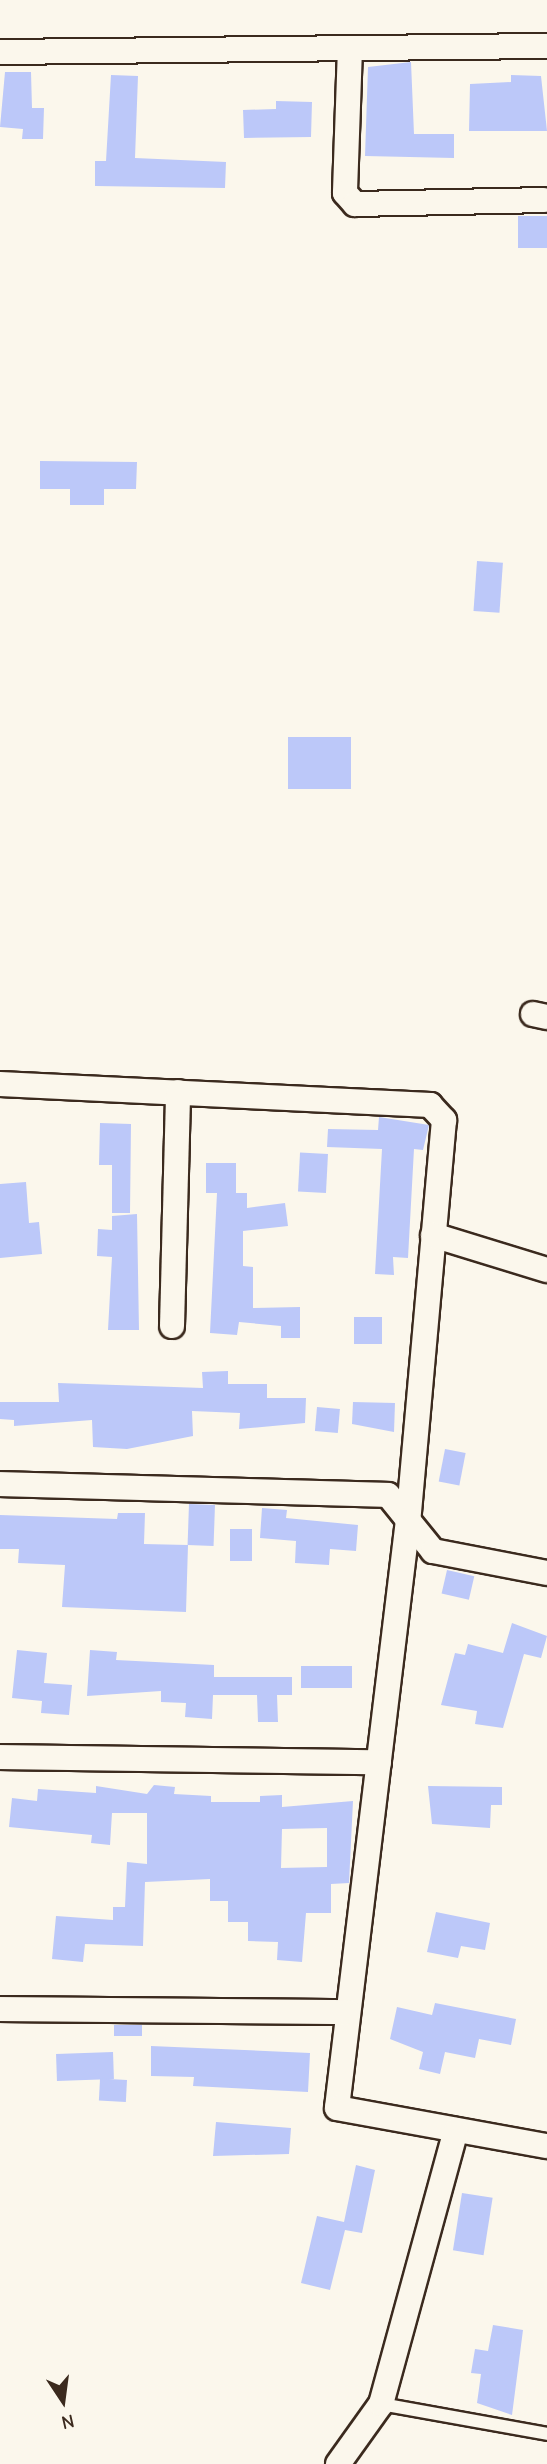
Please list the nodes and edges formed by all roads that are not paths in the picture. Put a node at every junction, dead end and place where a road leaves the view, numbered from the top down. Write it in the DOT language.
graph roads {
  1 [pos="547,46"];
  2 [pos="350,48"];
  3 [pos="0,52"];
  4 [pos="544,200"];
  5 [pos="0,1084"];
  6 [pos="178,1093"];
  7 [pos="433,1235"];
  8 [pos="547,1270"];
  9 [pos="172,1326"];
  10 [pos="0,1484"];
  11 [pos="408,1520"];
  12 [pos="547,1573"];
  13 [pos="0,1757"];
  14 [pos="379,1762"];
  15 [pos="0,2009"];
  16 [pos="348,2012"];
  17 [pos="456,2130"];
  18 [pos="547,2146"];
  19 [pos="381,2404"];
  20 [pos="547,2434"];
  21 [pos="338,2464"];
  1 -- 2 [label="street"];
  2 -- 3 [label="street"];
  2 -- 4 [label="street"];
  5 -- 6 [label="street"];
  6 -- 7 [label="street"];
  6 -- 9 [label="street"];
  7 -- 8 [label="street"];
  7 -- 11 [label="street"];
  10 -- 11 [label="street"];
  11 -- 12 [label="street"];
  11 -- 14 [label="street"];
  13 -- 14 [label="street"];
  14 -- 16 [label="street"];
  15 -- 16 [label="street"];
  16 -- 17 [label="street"];
  17 -- 18 [label="street"];
  17 -- 19 [label="street"];
  19 -- 20 [label="lane"];
  19 -- 21 [label="street"];
}
